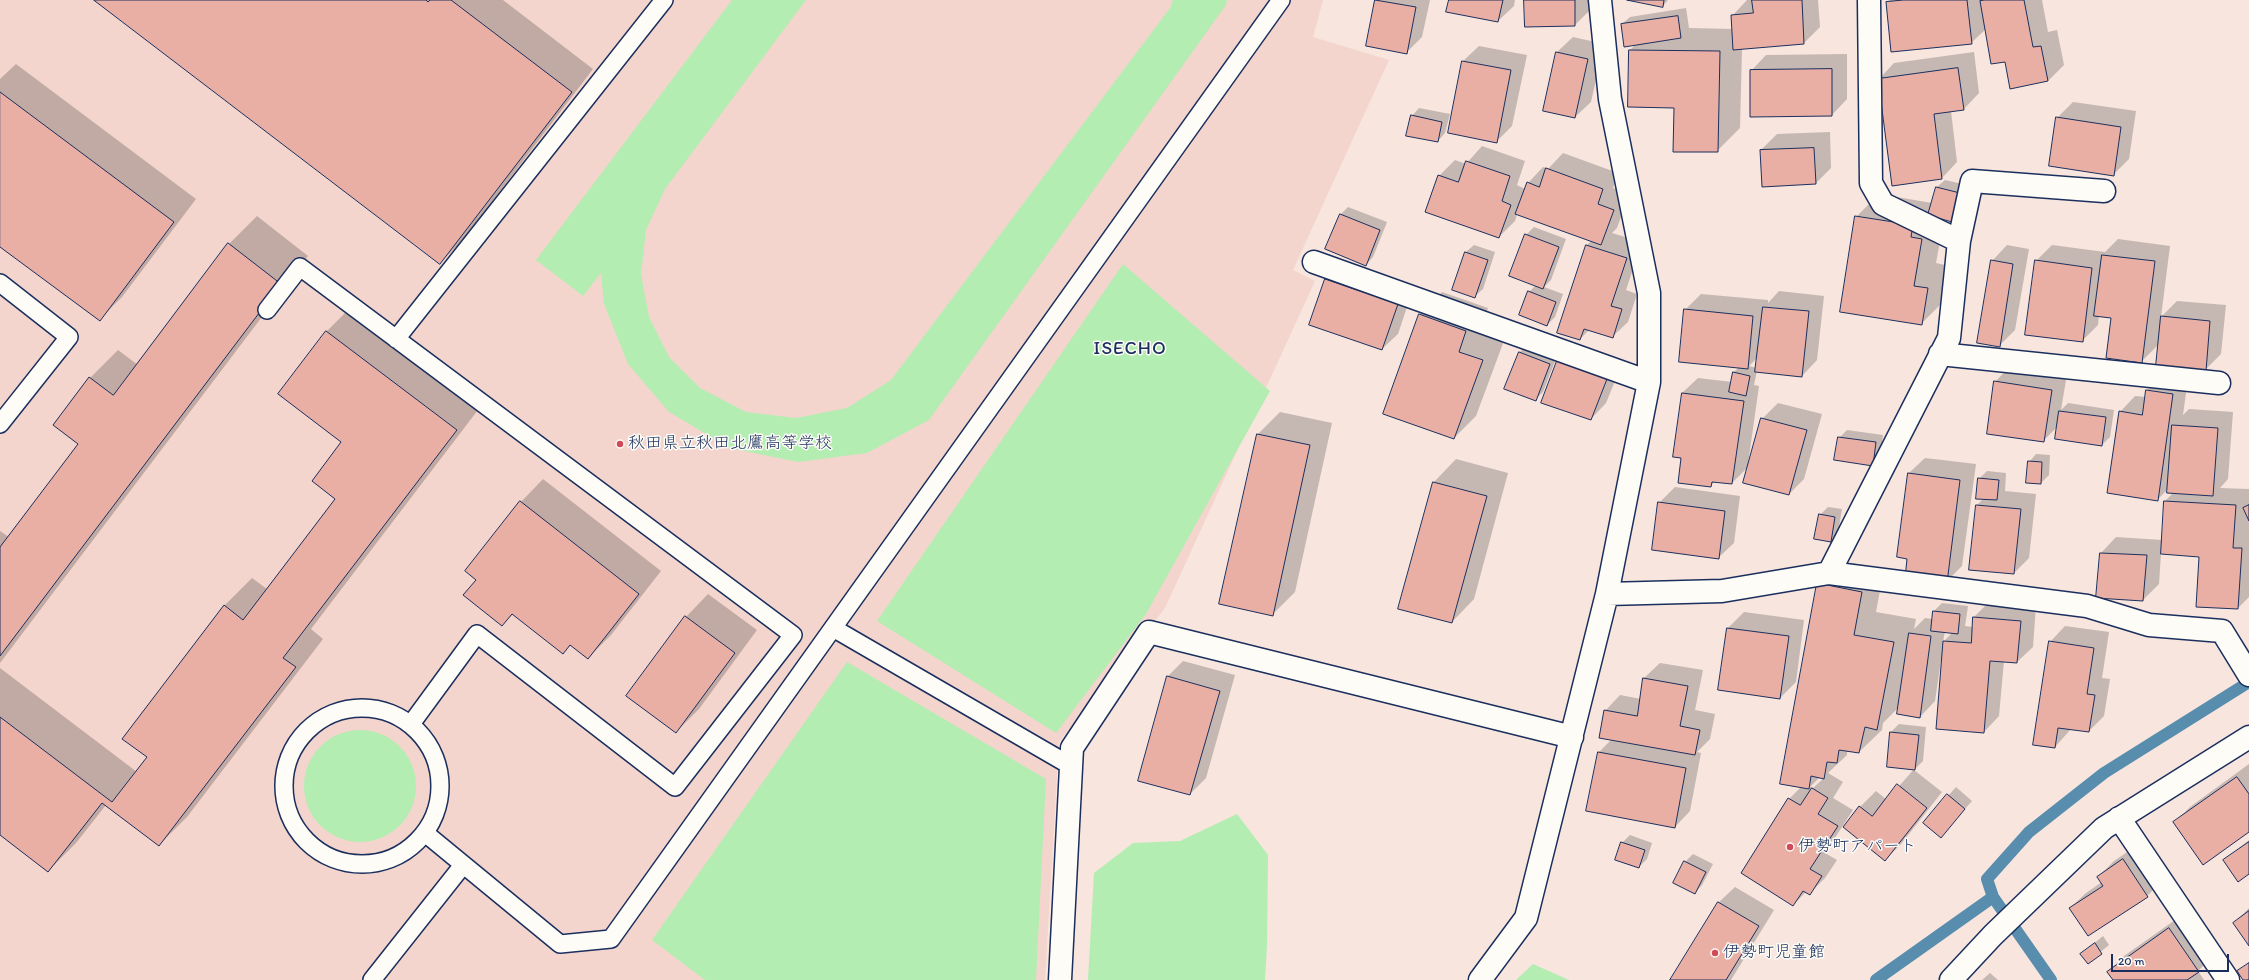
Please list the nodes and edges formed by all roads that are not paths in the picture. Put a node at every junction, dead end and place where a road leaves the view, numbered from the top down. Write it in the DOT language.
graph roads {
  1 [pos="664,0"];
  2 [pos="1281,0"];
  3 [pos="1600,0"];
  4 [pos="1869,0"];
  5 [pos="2104,191"];
  6 [pos="1959,241"];
  7 [pos="1314,262"];
  8 [pos="0,283"];
  9 [pos="267,310"];
  10 [pos="396,339"];
  11 [pos="1940,354"];
  12 [pos="1649,382"];
  13 [pos="2219,382"];
  14 [pos="0,424"];
  15 [pos="1829,572"];
  16 [pos="1607,594"];
  17 [pos="833,628"];
  18 [pos="2249,676"];
  19 [pos="411,724"];
  20 [pos="1572,737"];
  21 [pos="2249,737"];
  22 [pos="1071,766"];
  23 [pos="2119,818"];
  24 [pos="425,833"];
  25 [pos="463,865"];
  26 [pos="372,980"];
  27 [pos="1060,980"];
  28 [pos="1480,980"];
  29 [pos="1951,980"];
  30 [pos="2228,980"];
  1 -- 10 [label="lane"];
  2 -- 17 [label="lane"];
  3 -- 12 [label="street"];
  4 -- 6 [label="street"];
  5 -- 6 [label="street"];
  6 -- 11 [label="street"];
  7 -- 12 [label="street"];
  8 -- 14 [label="lane"];
  9 -- 10 [label="lane"];
  10 -- 19 [label="lane"];
  11 -- 13 [label="street"];
  11 -- 15 [label="street"];
  12 -- 16 [label="street"];
  15 -- 16 [label="street"];
  15 -- 18 [label="street"];
  16 -- 20 [label="street"];
  17 -- 22 [label="lane"];
  17 -- 25 [label="lane"];
  19 -- 24 [label="lane"];
  19 -- 24 [label="lane"];
  20 -- 22 [label="street"];
  20 -- 28 [label="street"];
  21 -- 23 [label="street"];
  22 -- 27 [label="street"];
  23 -- 29 [label="street"];
  23 -- 30 [label="street"];
  24 -- 25 [label="lane"];
  25 -- 26 [label="lane"];
}
